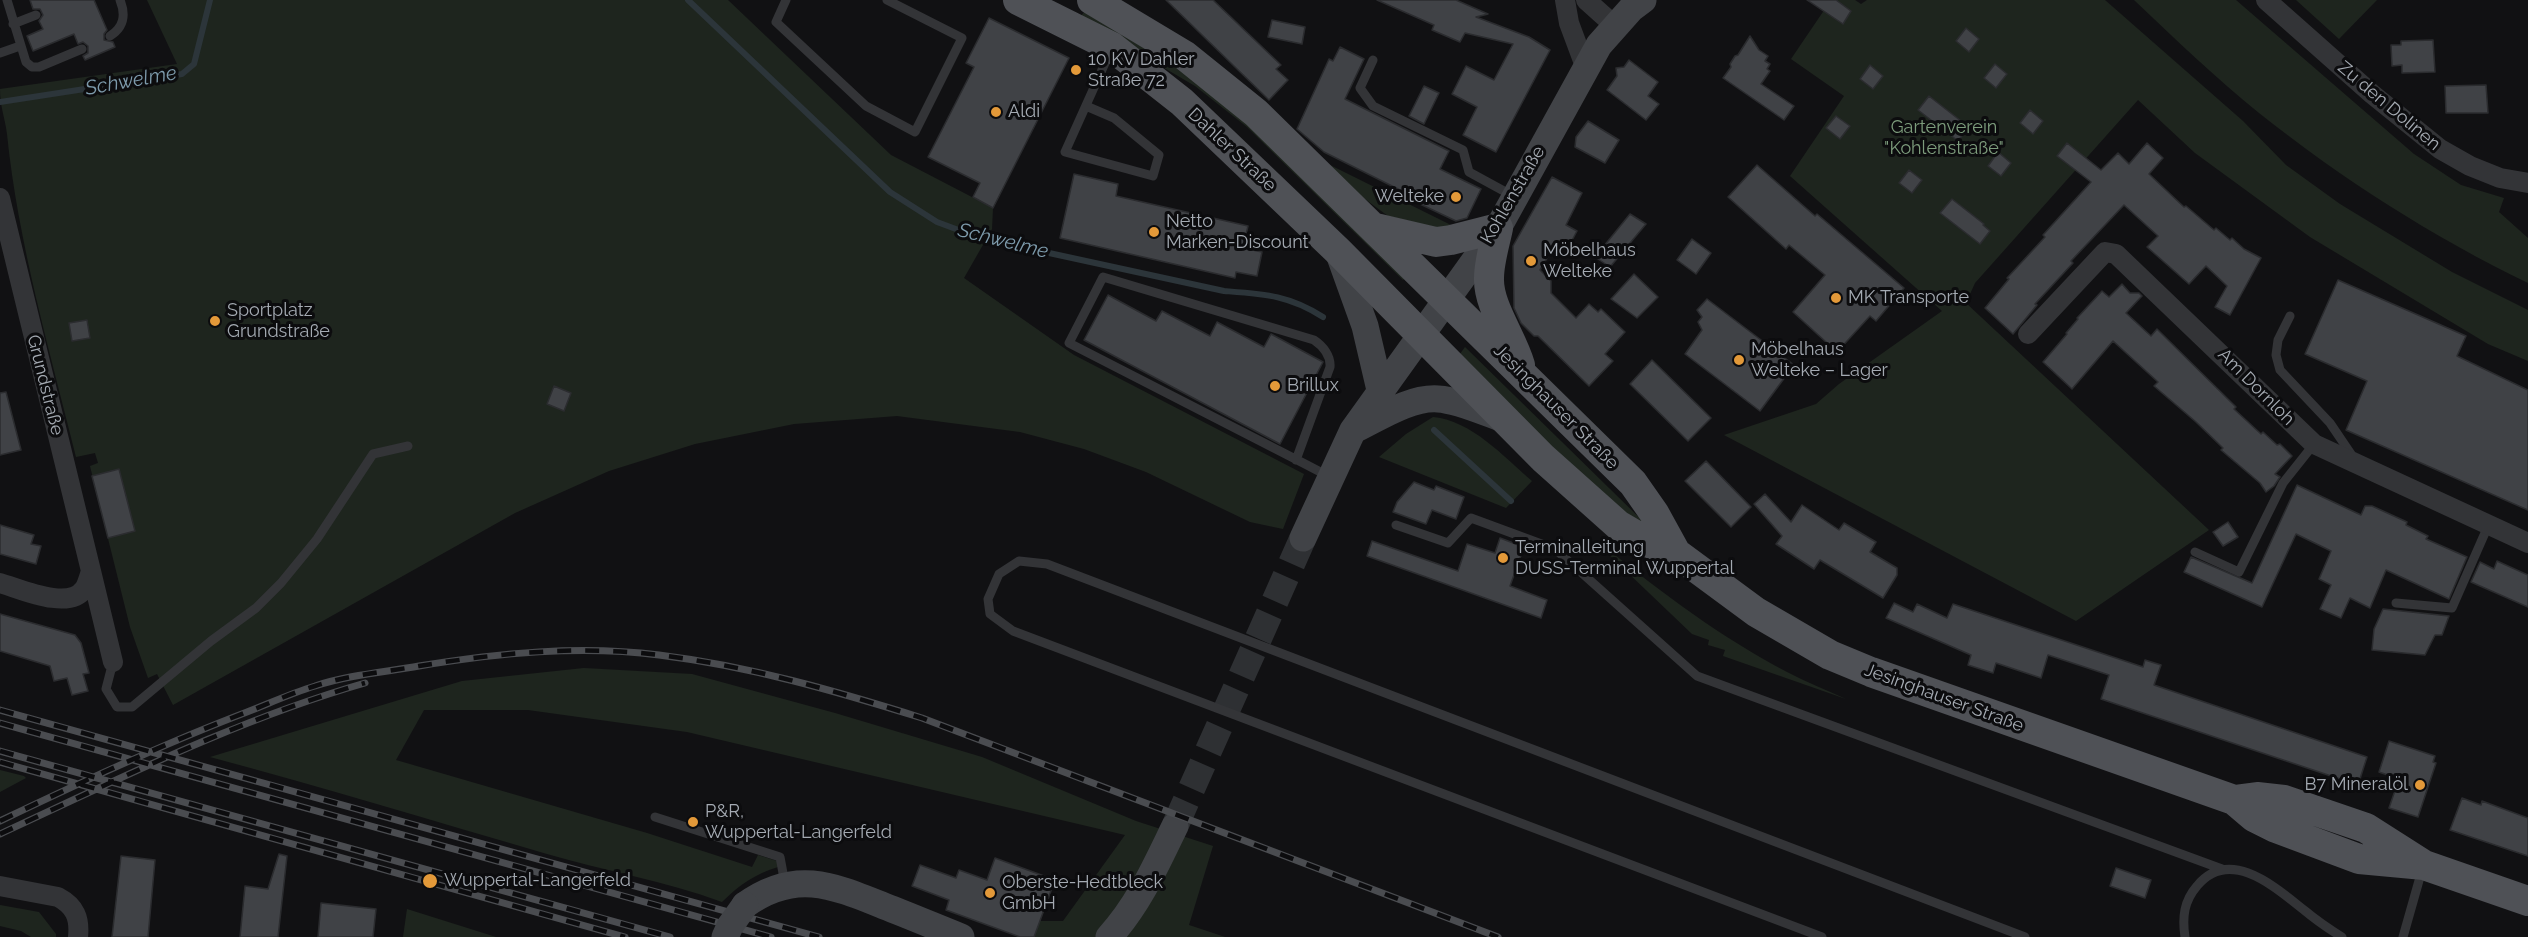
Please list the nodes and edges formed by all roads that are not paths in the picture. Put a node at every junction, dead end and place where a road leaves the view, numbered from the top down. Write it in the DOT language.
graph roads {
  1 [pos="7,0"];
  2 [pos="120,0"];
  3 [pos="786,0"];
  4 [pos="887,0"];
  5 [pos="1092,0"];
  6 [pos="1565,0"];
  7 [pos="1586,0"];
  8 [pos="2266,0"];
  9 [pos="1035,4"];
  10 [pos="1627,9"];
  11 [pos="36,15"];
  12 [pos="13,24"];
  13 [pos="110,36"];
  14 [pos="20,46"];
  15 [pos="1112,47"];
  16 [pos="82,49"];
  17 [pos="0,53"];
  18 [pos="1373,60"];
  19 [pos="1586,66"];
  20 [pos="1086,106"];
  21 [pos="2528,183"];
  22 [pos="1514,196"];
  23 [pos="0,198"];
  24 [pos="1373,228"];
  25 [pos="1498,228"];
  26 [pos="1338,251"];
  27 [pos="1446,299"];
  28 [pos="2290,316"];
  29 [pos="1421,334"];
  30 [pos="2028,334"];
  31 [pos="1523,374"];
  32 [pos="1380,390"];
  33 [pos="1506,420"];
  34 [pos="1353,430"];
  35 [pos="2314,444"];
  36 [pos="408,446"];
  37 [pos="1296,459"];
  38 [pos="2349,461"];
  39 [pos="1331,478"];
  40 [pos="1396,525"];
  41 [pos="2488,526"];
  42 [pos="1303,538"];
  43 [pos="2528,543"];
  44 [pos="2195,552"];
  45 [pos="1676,553"];
  46 [pos="91,571"];
  47 [pos="0,584"];
  48 [pos="2396,603"];
  49 [pos="113,662"];
  50 [pos="655,817"];
  51 [pos="1175,826"];
  52 [pos="2424,865"];
  53 [pos="2222,869"];
  54 [pos="785,885"];
  55 [pos="0,886"];
  56 [pos="2528,902"];
  57 [pos="78,937"];
  58 [pos="725,937"];
  59 [pos="961,937"];
  60 [pos="1109,937"];
  61 [pos="1822,937"];
  62 [pos="2025,937"];
  63 [pos="2185,937"];
  64 [pos="2342,937"];
  65 [pos="2403,937"];
  1 -- 12 [label="lane"];
  2 -- 13 [label="lane"];
  3 -- 4 [label="lane"];
  5 -- 24 [label="main road"];
  6 -- 19 [label="street"];
  7 -- 10 [label="street"];
  8 -- 21 [label="street, Zu den Dolinen"];
  9 -- 15 [label="main road, Dahler Straße"];
  10 -- 19 [label="street, Kohlenstraße"];
  11 -- 12 [label="lane"];
  12 -- 14 [label="lane"];
  14 -- 16 [label="lane"];
  14 -- 17 [label="lane"];
  15 -- 20 [label="lane"];
  15 -- 26 [label="main road, Dahler Straße"];
  18 -- 22 [label="lane"];
  19 -- 22 [label="street, Kohlenstraße"];
  20 -- 20 [label="lane"];
  22 -- 25 [label="street, Kohlenstraße"];
  23 -- 46 [label="street, Grundstraße"];
  24 -- 25 [label="main road"];
  24 -- 27 [label="main road"];
  25 -- 27 [label="street, Kohlenstraße"];
  25 -- 31 [label="main road"];
  26 -- 29 [label="main road, Dahler Straße"];
  26 -- 32 [label="street"];
  27 -- 29 [label="street, Kohlenstraße"];
  27 -- 31 [label="main road, Jesinghauser Straße"];
  28 -- 38 [label="lane"];
  29 -- 32 [label="street, Kohlenstraße"];
  29 -- 33 [label="main road, Jesinghauser Straße"];
  30 -- 35 [label="street, Am Dornloh"];
  31 -- 45 [label="main road, Jesinghauser Straße"];
  32 -- 34 [label="street, Kohlenstraße"];
  33 -- 34 [label="street"];
  33 -- 45 [label="main road, Jesinghauser Straße"];
  34 -- 39 [label="street, Kohlenstraße"];
  35 -- 38 [label="street, Am Dornloh"];
  35 -- 44 [label="lane"];
  36 -- 49 [label="lane"];
  37 -- 37 [label="lane"];
  37 -- 39 [label="lane"];
  38 -- 41 [label="street, Am Dornloh"];
  39 -- 42 [label="street, Kohlenstraße"];
  40 -- 53 [label="lane"];
  41 -- 43 [label="street, Am Dornloh"];
  41 -- 48 [label="lane"];
  45 -- 52 [label="main road, Jesinghauser Straße"];
  46 -- 47 [label="street"];
  46 -- 49 [label="street, Grundstraße"];
  50 -- 54 [label="lane"];
  51 -- 60 [label="street"];
  52 -- 56 [label="main road, Jesinghauser Straße"];
  52 -- 65 [label="lane"];
  53 -- 63 [label="lane"];
  53 -- 64 [label="lane"];
  54 -- 58 [label="street, bridge"];
  54 -- 59 [label="street"];
  55 -- 57 [label="street"];
  61 -- 62 [label="lane"];
}
